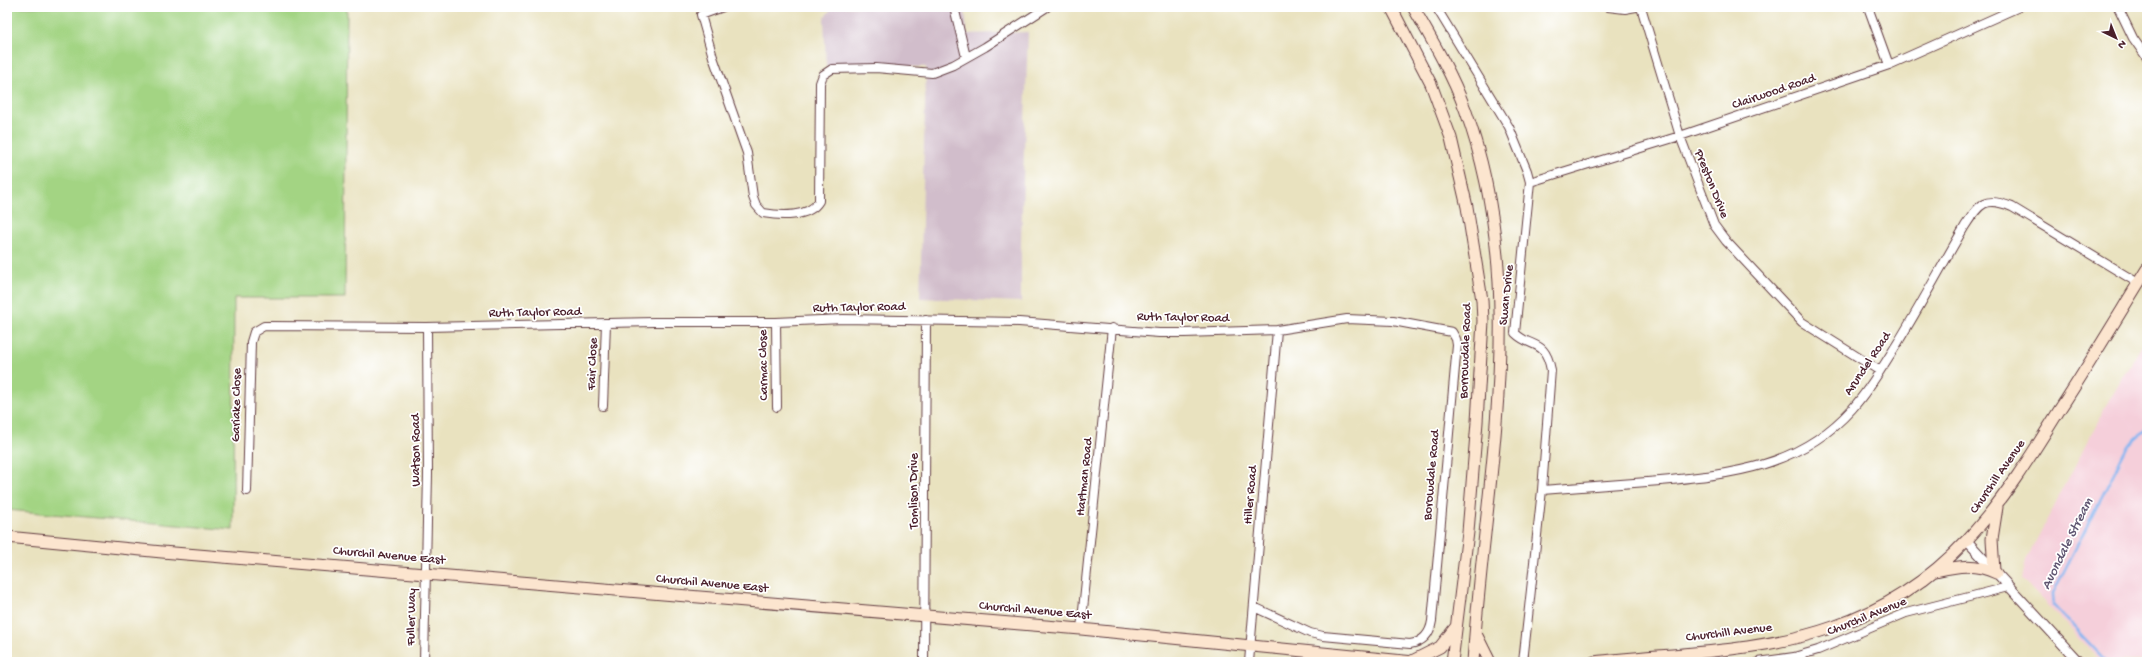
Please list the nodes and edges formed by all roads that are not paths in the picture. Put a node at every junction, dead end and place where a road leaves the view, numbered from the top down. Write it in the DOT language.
graph roads {
  1 [pos="697,7"];
  2 [pos="723,7"];
  3 [pos="954,7"];
  4 [pos="1047,7"];
  5 [pos="1391,7"];
  6 [pos="1413,7"];
  7 [pos="1436,7"];
  8 [pos="1608,7"];
  9 [pos="1636,7"];
  10 [pos="1641,7"];
  11 [pos="1868,7"];
  12 [pos="2019,7"];
  13 [pos="2118,7"];
  14 [pos="701,15"];
  15 [pos="966,57"];
  16 [pos="2147,58"];
  17 [pos="1889,65"];
  18 [pos="1680,136"];
  19 [pos="1530,182"];
  20 [pos="2147,269"];
  21 [pos="2138,283"];
  22 [pos="926,320"];
  23 [pos="776,322"];
  24 [pos="606,323"];
  25 [pos="264,326"];
  26 [pos="427,327"];
  27 [pos="1112,328"];
  28 [pos="1277,330"];
  29 [pos="1452,332"];
  30 [pos="1880,371"];
  31 [pos="603,406"];
  32 [pos="777,407"];
  33 [pos="1542,490"];
  34 [pos="247,491"];
  35 [pos="1997,506"];
  36 [pos="7,537"];
  37 [pos="1967,541"];
  38 [pos="1932,572"];
  39 [pos="1995,572"];
  40 [pos="425,573"];
  41 [pos="2008,587"];
  42 [pos="1254,607"];
  43 [pos="925,616"];
  44 [pos="1456,628"];
  45 [pos="1081,629"];
  46 [pos="1475,632"];
  47 [pos="1250,645"];
  48 [pos="1652,659"];
  49 [pos="424,662"];
  50 [pos="924,662"];
  51 [pos="1249,662"];
  52 [pos="1411,662"];
  53 [pos="1414,662"];
  54 [pos="1452,662"];
  55 [pos="1473,662"];
  56 [pos="1490,662"];
  57 [pos="1523,662"];
  58 [pos="1594,662"];
  59 [pos="1758,662"];
  60 [pos="2079,662"];
  1 -- 14 [label="street"];
  2 -- 14 [label="street"];
  3 -- 15 [label="street"];
  4 -- 15 [label="street"];
  5 -- 44 [label="main road, Borrowdale Road"];
  6 -- 46 [label="main road"];
  7 -- 19 [label="street, Swan Drive"];
  8 -- 9 [label="street"];
  10 -- 18 [label="street, Preston Drive"];
  11 -- 17 [label="street"];
  12 -- 17 [label="street, Clairwood Road"];
  13 -- 16 [label="street"];
  14 -- 15 [label="street"];
  17 -- 18 [label="street, Clairwood Road"];
  18 -- 19 [label="street, Clairwood Road"];
  18 -- 30 [label="street, Preston Drive"];
  19 -- 33 [label="street, Swan Drive"];
  20 -- 21 [label="main road, Churchill Avenue"];
  21 -- 30 [label="street, Arundel Road"];
  21 -- 35 [label="main road, Churchill Avenue"];
  22 -- 23 [label="street, Ruth Taylor Road"];
  22 -- 27 [label="street, Ruth Taylor Road"];
  22 -- 43 [label="street, Tomlison Drive"];
  23 -- 24 [label="street, Ruth Taylor Road"];
  23 -- 32 [label="street, Carmac Close"];
  24 -- 26 [label="street, Ruth Taylor Road"];
  24 -- 31 [label="street, Fair Close"];
  25 -- 26 [label="street, Ruth Taylor Road"];
  25 -- 34 [label="street, Gariake Close"];
  26 -- 40 [label="street, Watson Road"];
  27 -- 28 [label="street, Ruth Taylor Road"];
  27 -- 45 [label="street, Hartman Road"];
  28 -- 29 [label="street, Ruth Taylor Road"];
  28 -- 42 [label="street, Hiller Road"];
  29 -- 42 [label="street, Borowdale Road"];
  30 -- 33 [label="street, Arundel Road"];
  33 -- 57 [label="street, Swan Drive"];
  35 -- 37 [label="main road, Churchill Avenue"];
  35 -- 39 [label="main road"];
  36 -- 40 [label="main road, Churchil Avenue East"];
  37 -- 38 [label="main road, Churchill Avenue"];
  37 -- 39 [label="street"];
  38 -- 39 [label="main road"];
  38 -- 48 [label="main road, Churchill Avenue"];
  39 -- 41 [label="street"];
  40 -- 43 [label="main road, Churchil Avenue East"];
  40 -- 49 [label="street, Fuller Way"];
  41 -- 59 [label="street, Churchil Avenue"];
  41 -- 60 [label="street"];
  42 -- 47 [label="street, Hiller Road"];
  43 -- 45 [label="main road, Churchil Avenue East"];
  43 -- 50 [label="street, Tomlison Drive"];
  44 -- 52 [label="main road"];
  44 -- 54 [label="main road, Borrowdale Road"];
  45 -- 47 [label="main road, Churchil Avenue East"];
  46 -- 55 [label="main road"];
  46 -- 56 [label="main road"];
  47 -- 51 [label="street, Hiller Road"];
  47 -- 52 [label="main road, Churchil Avenue East"];
  48 -- 58 [label="main road, Churchill Avenue"];
  52 -- 53 [label="main road, Churchil Avenue East"];
}
